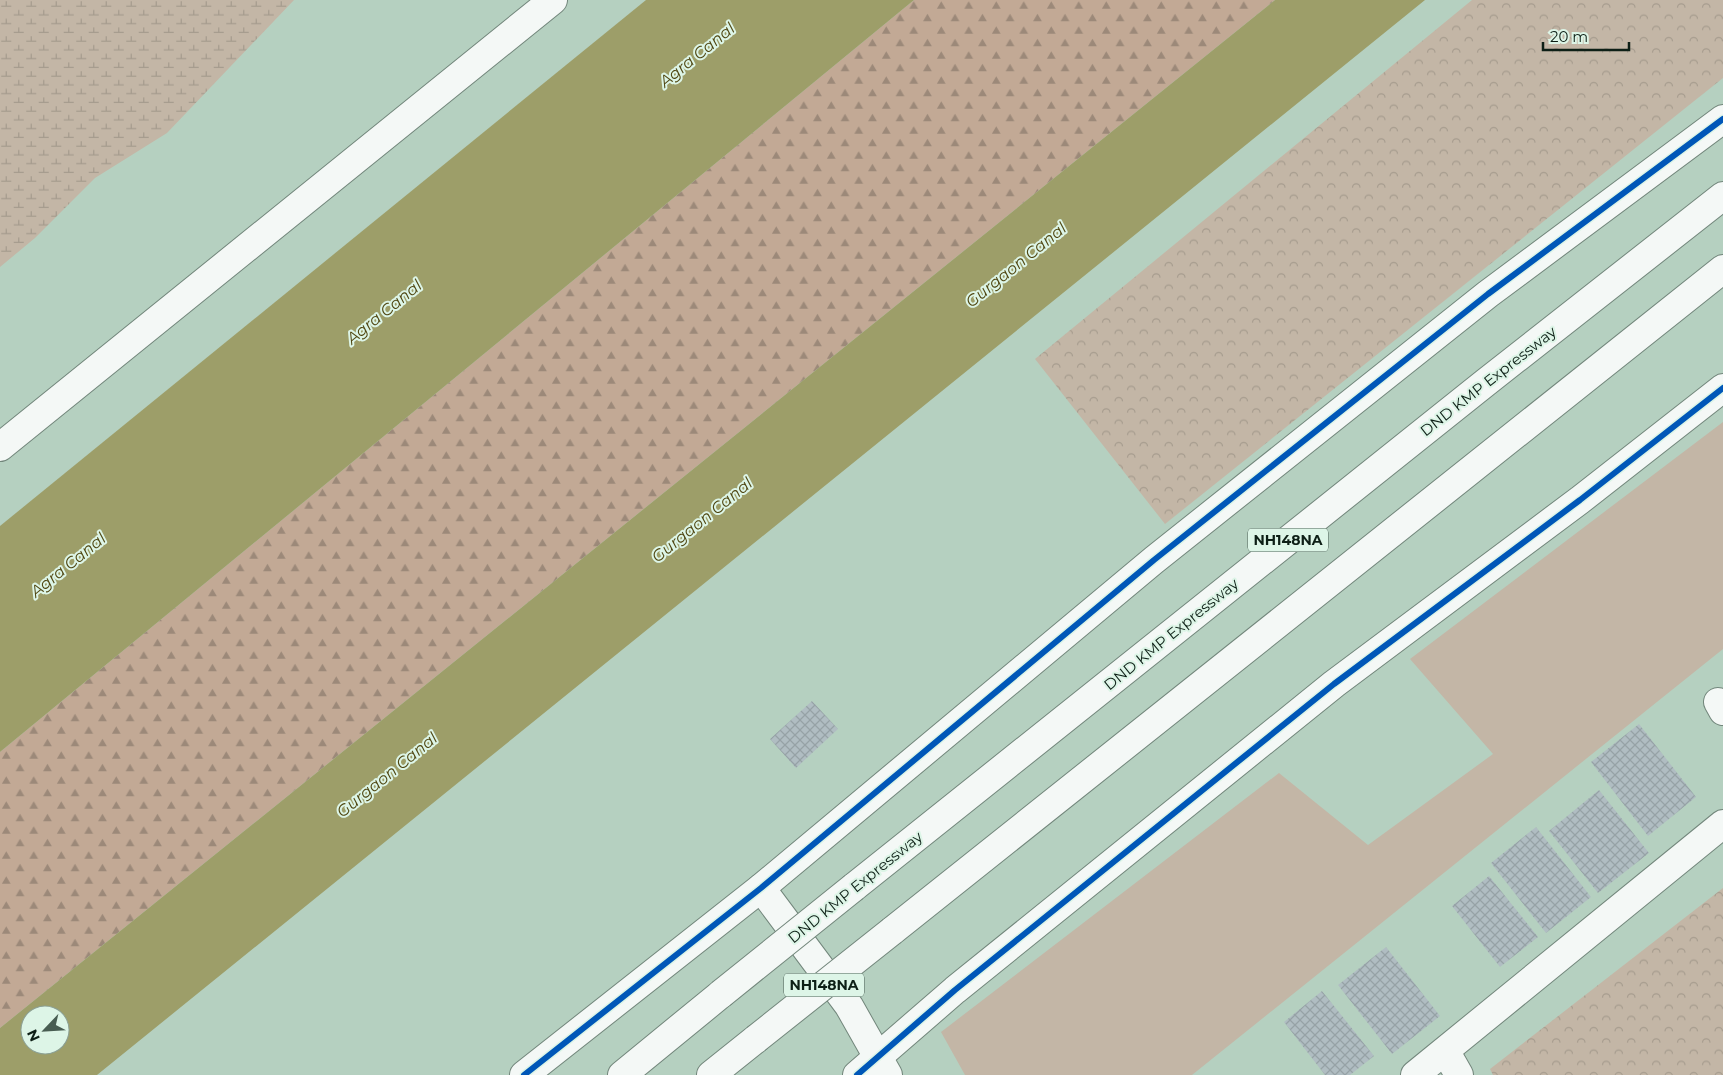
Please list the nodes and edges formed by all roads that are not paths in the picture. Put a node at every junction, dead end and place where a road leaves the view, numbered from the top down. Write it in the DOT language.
graph roads {
  1 [pos="553,0"];
  2 [pos="1723,119"];
  3 [pos="1723,196"];
  4 [pos="1723,269"];
  5 [pos="1723,388"];
  6 [pos="0,447"];
  7 [pos="1723,824"];
  8 [pos="761,888"];
  9 [pos="1446,1052"];
  10 [pos="883,1066"];
  11 [pos="524,1075"];
  12 [pos="622,1075"];
  13 [pos="711,1075"];
  14 [pos="857,1075"];
  15 [pos="1415,1075"];
  16 [pos="1459,1075"];
  1 -- 6 [label="main road"];
  2 -- 8 [label="main road"];
  3 -- 12 [label="main road, DND KMP Expressway / NH148NA, bridge"];
  4 -- 13 [label="main road, NH148NA, bridge"];
  5 -- 10 [label="main road"];
  7 -- 9 [label="main road"];
  8 -- 10 [label="main road"];
  8 -- 11 [label="main road"];
  9 -- 15 [label="main road"];
  9 -- 16 [label="main road"];
  10 -- 14 [label="main road"];
}
